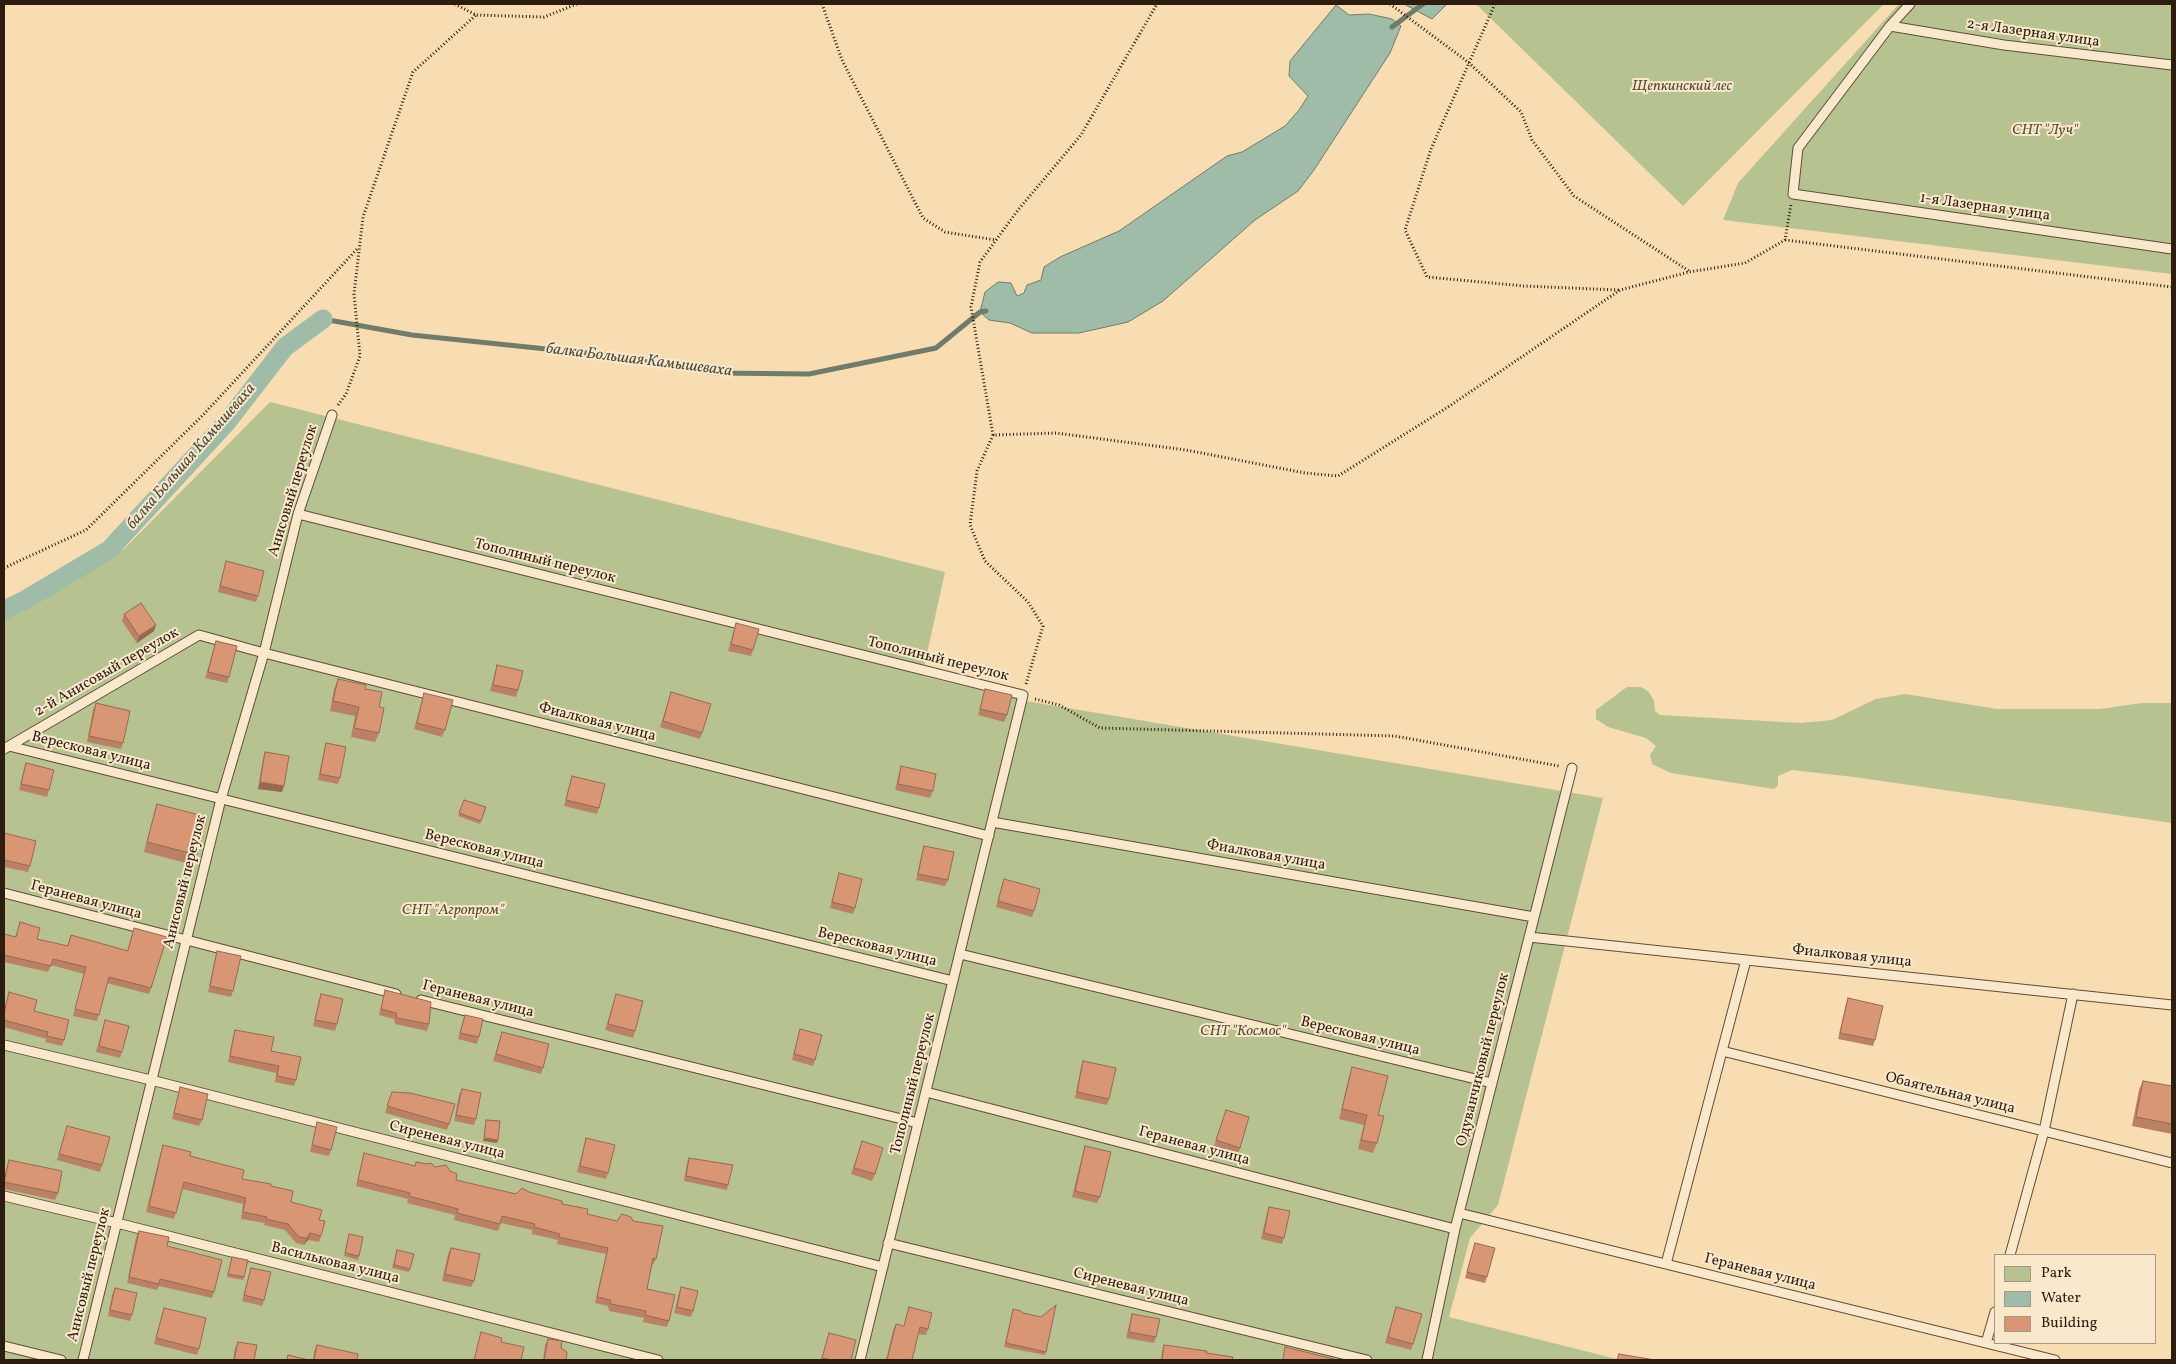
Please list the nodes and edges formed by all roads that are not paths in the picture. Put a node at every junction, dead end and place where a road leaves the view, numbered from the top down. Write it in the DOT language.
graph roads {
  1 [pos="1910,4"];
  2 [pos="1890,26"];
  3 [pos="2172,65"];
  4 [pos="2172,249"];
  5 [pos="332,414"];
  6 [pos="298,514"];
  7 [pos="199,635"];
  8 [pos="264,653"];
  9 [pos="6,747"];
  10 [pos="1572,768"];
  11 [pos="222,799"];
  12 [pos="992,822"];
  13 [pos="989,836"];
  14 [pos="4,893"];
  15 [pos="1534,916"];
  16 [pos="1529,937"];
  17 [pos="186,941"];
  18 [pos="960,954"];
  19 [pos="1746,960"];
  20 [pos="953,981"];
  21 [pos="2073,994"];
  22 [pos="2172,1005"];
  23 [pos="4,1044"];
  24 [pos="1722,1051"];
  25 [pos="151,1080"];
  26 [pos="1492,1083"];
  27 [pos="926,1092"];
  28 [pos="918,1124"];
  29 [pos="2044,1131"];
  30 [pos="2172,1163"];
  31 [pos="4,1196"];
  32 [pos="1459,1213"];
  33 [pos="117,1223"];
  34 [pos="1455,1229"];
  35 [pos="888,1244"];
  36 [pos="2010,1254"];
  37 [pos="1666,1264"];
  38 [pos="883,1267"];
  39 [pos="1994,1315"];
  40 [pos="1986,1343"];
  41 [pos="4,1346"];
  42 [pos="61,1360"];
  43 [pos="83,1360"];
  44 [pos="658,1360"];
  45 [pos="860,1360"];
  46 [pos="1367,1360"];
  47 [pos="1427,1360"];
  48 [pos="2055,1360"];
  1 -- 2 [label="lane"];
  2 -- 3 [label="lane, 2-я Лазерная улица"];
  2 -- 4 [label="lane, 1-я Лазерная улица"];
  5 -- 6 [label="lane, Анисовый переулок"];
  6 -- 8 [label="lane, Анисовый переулок"];
  6 -- 12 [label="lane, Тополиный переулок"];
  7 -- 8 [label="lane, Фиалковая улица"];
  7 -- 9 [label="lane, 2-й Анисовый переулок"];
  8 -- 11 [label="lane, Анисовый переулок"];
  8 -- 13 [label="lane, Фиалковая улица"];
  9 -- 11 [label="lane, Вересковая улица"];
  10 -- 15 [label="lane, Одуванчиковый переулок"];
  11 -- 17 [label="lane, Анисовый переулок"];
  11 -- 20 [label="lane, Вересковая улица"];
  12 -- 13 [label="lane, Тополиный переулок"];
  12 -- 15 [label="lane, Фиалковая улица"];
  13 -- 18 [label="lane, Тополиный переулок"];
  14 -- 17 [label="lane, Гераневая улица"];
  15 -- 16 [label="lane, Одуванчиковый переулок"];
  16 -- 19 [label="lane, Фиалковая улица"];
  16 -- 26 [label="lane, Одуванчиковый переулок"];
  17 -- 25 [label="lane, Анисовый переулок"];
  17 -- 28 [label="lane, Гераневая улица"];
  18 -- 20 [label="lane, Тополиный переулок"];
  18 -- 26 [label="lane, Вересковая улица"];
  19 -- 21 [label="lane, Фиалковая улица"];
  19 -- 24 [label="lane"];
  20 -- 27 [label="lane, Тополиный переулок"];
  21 -- 22 [label="lane, Фиалковая улица"];
  21 -- 29 [label="lane"];
  23 -- 25 [label="lane, Сиреневая улица"];
  24 -- 29 [label="lane, Обаятельная улица"];
  24 -- 37 [label="lane"];
  25 -- 33 [label="lane, Анисовый переулок"];
  25 -- 38 [label="lane, Сиреневая улица"];
  26 -- 32 [label="lane, Одуванчиковый переулок"];
  27 -- 28 [label="lane, Тополиный переулок"];
  27 -- 34 [label="lane, Гераневая улица"];
  28 -- 35 [label="lane, Тополиный переулок"];
  29 -- 30 [label="lane, Обаятельная улица"];
  29 -- 36 [label="lane"];
  31 -- 33 [label="lane, Васильковая улица"];
  32 -- 34 [label="lane, Одуванчиковый переулок"];
  32 -- 37 [label="lane, Гераневая улица"];
  33 -- 43 [label="lane, Анисовый переулок"];
  33 -- 44 [label="lane, Васильковая улица"];
  34 -- 47 [label="lane, Одуванчиковый переулок"];
  35 -- 38 [label="lane, Тополиный переулок"];
  35 -- 46 [label="lane, Сиреневая улица"];
  37 -- 40 [label="lane, Гераневая улица"];
  38 -- 45 [label="lane, Тополиный переулок"];
  39 -- 40 [label="lane"];
  40 -- 48 [label="lane, Гераневая улица"];
  41 -- 42 [label="lane"];
}
